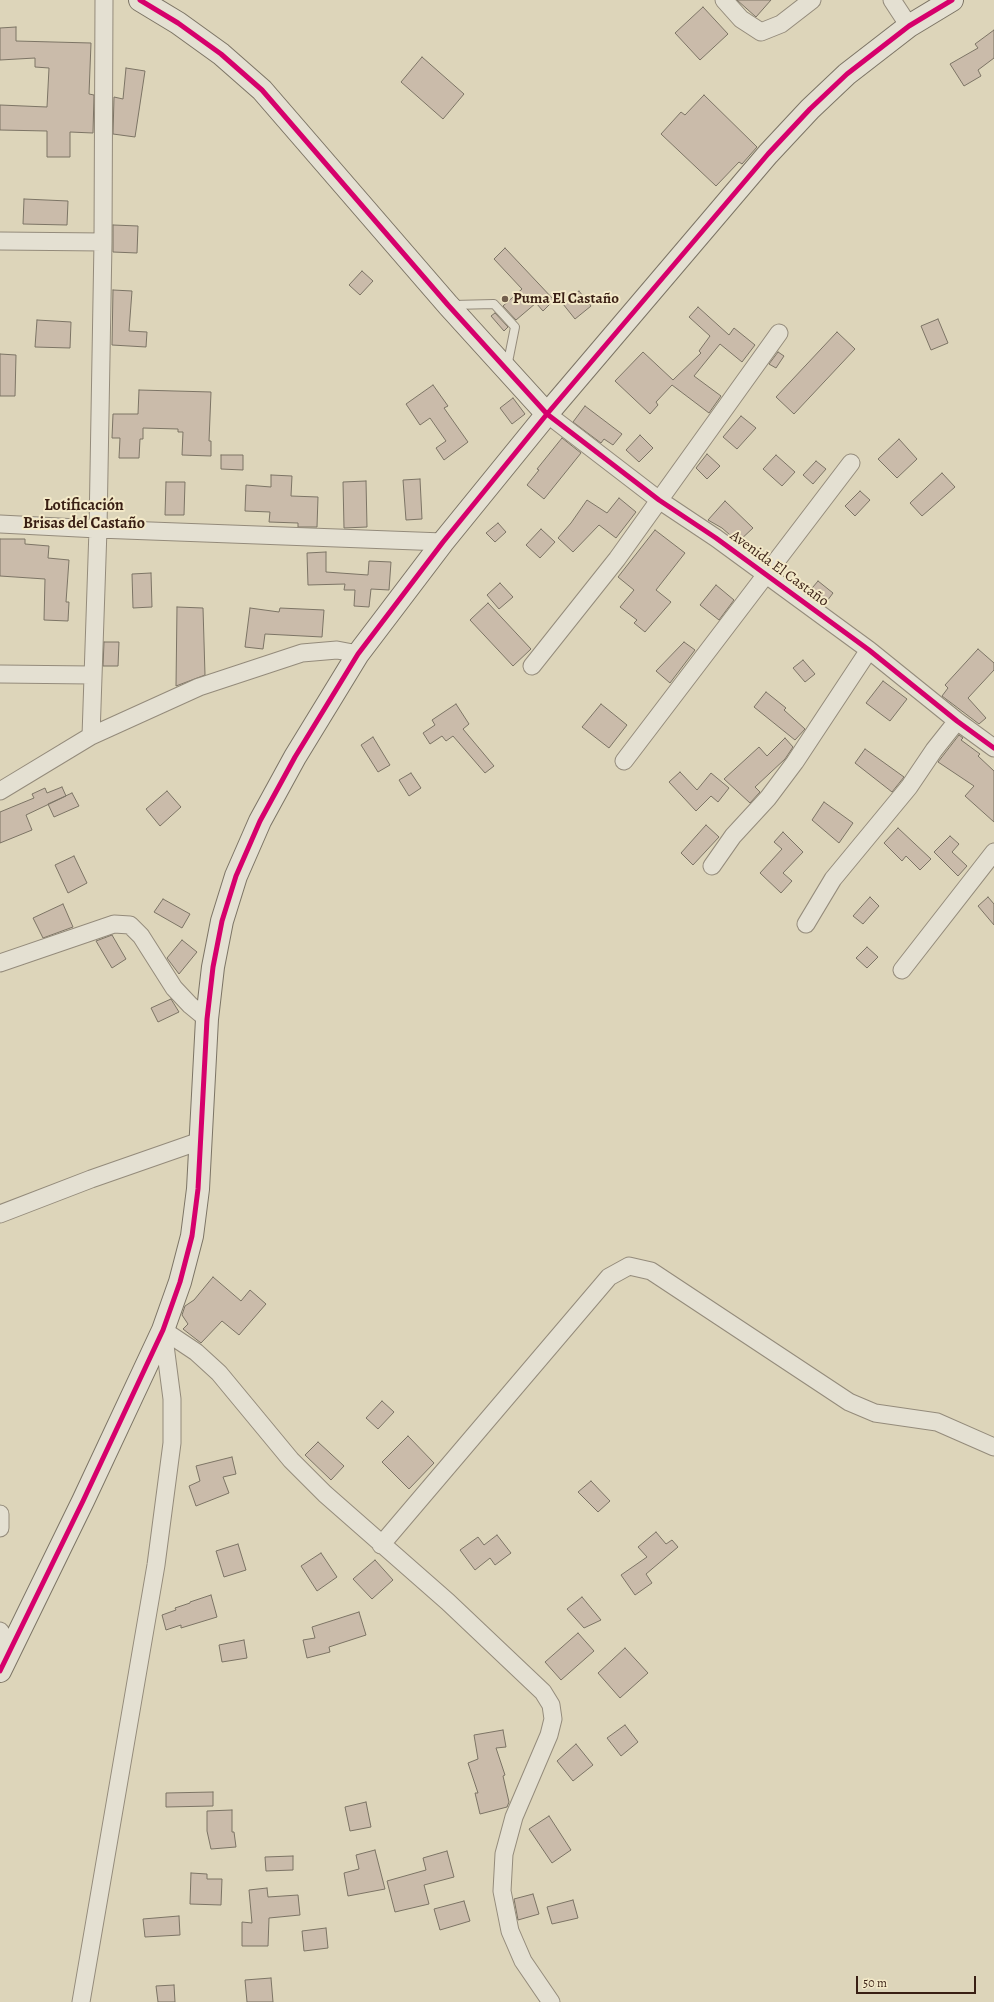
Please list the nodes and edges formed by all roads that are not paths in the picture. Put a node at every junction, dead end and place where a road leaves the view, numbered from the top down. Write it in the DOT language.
graph roads {
  1 [pos="104,0"];
  2 [pos="140,0"];
  3 [pos="724,0"];
  4 [pos="812,0"];
  5 [pos="892,0"];
  6 [pos="952,0"];
  7 [pos="909,26"];
  8 [pos="0,240"];
  9 [pos="103,242"];
  10 [pos="448,305"];
  11 [pos="779,333"];
  12 [pos="507,369"];
  13 [pos="547,414"];
  14 [pos="852,463"];
  15 [pos="659,500"];
  16 [pos="0,524"];
  17 [pos="98,529"];
  18 [pos="443,542"];
  19 [pos="766,574"];
  20 [pos="869,650"];
  21 [pos="358,654"];
  22 [pos="532,666"];
  23 [pos="0,674"];
  24 [pos="92,675"];
  25 [pos="957,721"];
  26 [pos="91,736"];
  27 [pos="994,748"];
  28 [pos="624,761"];
  29 [pos="0,791"];
  30 [pos="994,852"];
  31 [pos="712,866"];
  32 [pos="806,924"];
  33 [pos="0,963"];
  34 [pos="902,970"];
  35 [pos="207,1019"];
  36 [pos="200,1141"];
  37 [pos="0,1214"];
  38 [pos="163,1330"];
  39 [pos="994,1446"];
  40 [pos="0,1514"];
  41 [pos="0,1528"];
  42 [pos="381,1545"];
  43 [pos="6,1639"];
  44 [pos="0,1671"];
  45 [pos="81,2002"];
  46 [pos="551,2002"];
  1 -- 9 [label="street"];
  2 -- 10 [label="street"];
  3 -- 4 [label="street"];
  5 -- 7 [label="street"];
  6 -- 7 [label="street"];
  7 -- 13 [label="street"];
  8 -- 9 [label="street"];
  9 -- 17 [label="street"];
  10 -- 12 [label="street"];
  10 -- 12 [label="lane"];
  11 -- 15 [label="street"];
  12 -- 13 [label="street"];
  13 -- 15 [label="street, Avenida El Castaño"];
  13 -- 18 [label="street"];
  14 -- 19 [label="street"];
  15 -- 19 [label="street, Avenida El Castaño"];
  15 -- 22 [label="street"];
  16 -- 17 [label="street"];
  17 -- 18 [label="street"];
  17 -- 24 [label="street"];
  18 -- 21 [label="street"];
  19 -- 20 [label="street, Avenida El Castaño"];
  19 -- 28 [label="street"];
  20 -- 25 [label="street, Avenida El Castaño"];
  20 -- 31 [label="street"];
  21 -- 26 [label="street"];
  21 -- 35 [label="street"];
  23 -- 24 [label="street"];
  24 -- 26 [label="street"];
  25 -- 27 [label="street, Avenida El Castaño"];
  25 -- 32 [label="street"];
  26 -- 29 [label="street"];
  30 -- 34 [label="street"];
  33 -- 35 [label="street"];
  35 -- 36 [label="street"];
  36 -- 37 [label="street"];
  36 -- 38 [label="street"];
  38 -- 42 [label="street"];
  38 -- 43 [label="street"];
  38 -- 45 [label="street"];
  39 -- 42 [label="street"];
  40 -- 41 [label="street"];
  42 -- 46 [label="street"];
  43 -- 44 [label="street"];
}
